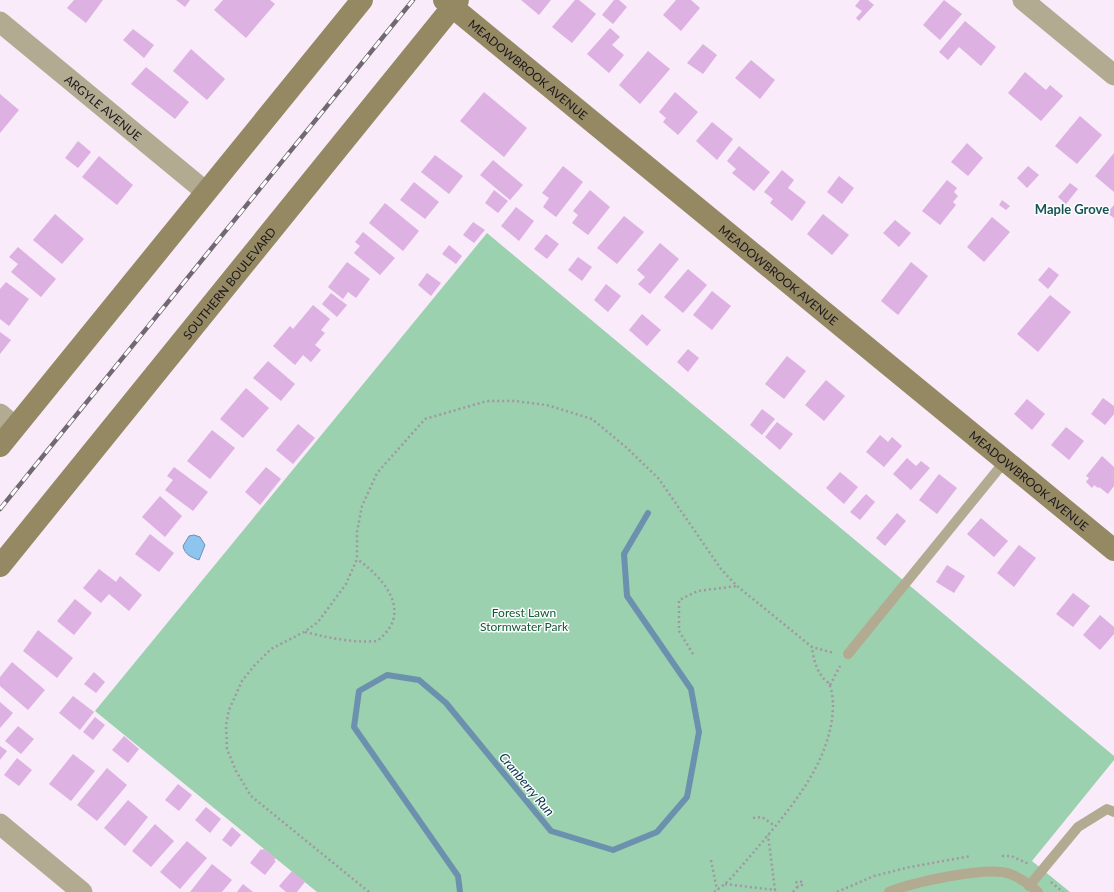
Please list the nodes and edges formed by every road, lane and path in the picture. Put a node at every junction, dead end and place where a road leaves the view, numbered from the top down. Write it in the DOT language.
graph roads {
  1 [pos="362,0"];
  2 [pos="1023,0"];
  3 [pos="451,2"];
  4 [pos="0,22"];
  5 [pos="1114,75"];
  6 [pos="206,192"];
  7 [pos="8,420"];
  8 [pos="0,446"];
  9 [pos="1005,461"];
  10 [pos="1114,550"];
  11 [pos="357,559"];
  12 [pos="0,566"];
  13 [pos="737,586"];
  14 [pos="304,632"];
  15 [pos="693,654"];
  16 [pos="848,654"];
  17 [pos="1114,812"];
  18 [pos="753,818"];
  19 [pos="0,824"];
  20 [pos="774,826"];
  21 [pos="768,835"];
  22 [pos="711,860"];
  23 [pos="725,884"];
  24 [pos="1029,886"];
  25 [pos="797,887"];
  26 [pos="716,891"];
  27 [pos="776,891"];
  28 [pos="82,892"];
  29 [pos="369,892"];
  30 [pos="793,892"];
  31 [pos="889,892"];
  32 [pos="1038,892"];
  1 -- 6 [label="street"];
  2 -- 5 [label="street"];
  3 -- 9 [label="street, MEADOWBROOK AVENUE"];
  3 -- 12 [label="street, SOUTHERN BOULEVARD"];
  4 -- 6 [label="street, ARGYLE AVENUE"];
  6 -- 7 [label="street"];
  7 -- 8 [label="street"];
  9 -- 10 [label="street, MEADOWBROOK AVENUE"];
  9 -- 16 [label="lane"];
  11 -- 13 [label="path"];
  11 -- 14 [label="path"];
  11 -- 14 [label="path"];
  13 -- 15 [label="path"];
  13 -- 20 [label="path"];
  14 -- 29 [label="path"];
  17 -- 24 [label="lane"];
  18 -- 20 [label="path"];
  19 -- 28 [label="street"];
  20 -- 21 [label="path"];
  21 -- 23 [label="path"];
  21 -- 27 [label="path"];
  22 -- 26 [label="path"];
  23 -- 26 [label="path"];
  23 -- 27 [label="path"];
  24 -- 31 [label="lane"];
  24 -- 32 [label="lane"];
  25 -- 30 [label="path"];
}
